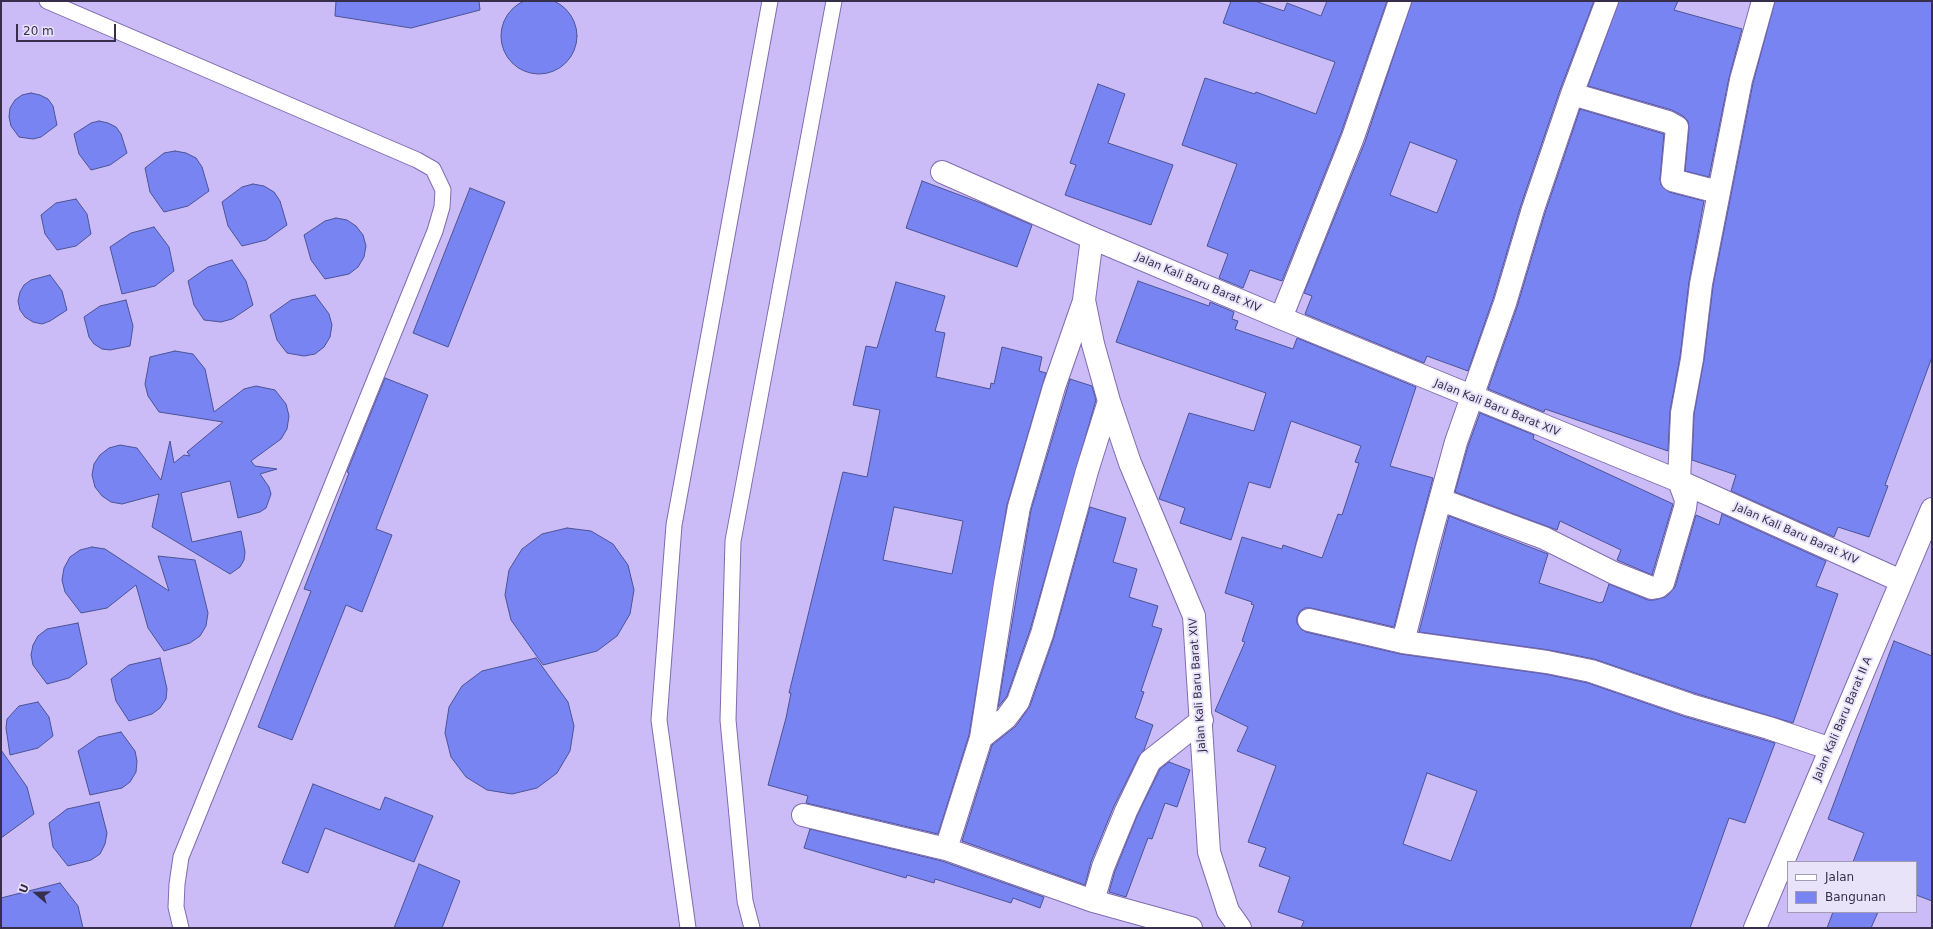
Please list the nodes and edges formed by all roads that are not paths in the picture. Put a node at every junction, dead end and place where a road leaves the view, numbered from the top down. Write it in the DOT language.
graph roads {
  1 [pos="47,1"];
  2 [pos="770,1"];
  3 [pos="834,1"];
  4 [pos="1400,1"];
  5 [pos="1607,1"];
  6 [pos="1763,1"];
  7 [pos="1572,94"];
  8 [pos="942,172"];
  9 [pos="1718,192"];
  10 [pos="1092,238"];
  11 [pos="1084,300"];
  12 [pos="1281,318"];
  13 [pos="1472,398"];
  14 [pos="1109,401"];
  15 [pos="1678,481"];
  16 [pos="1441,500"];
  17 [pos="1932,509"];
  18 [pos="1901,581"];
  19 [pos="1309,620"];
  20 [pos="1403,642"];
  21 [pos="1202,720"];
  22 [pos="981,738"];
  23 [pos="1830,750"];
  24 [pos="803,815"];
  25 [pos="946,849"];
  26 [pos="1093,901"];
  27 [pos="181,928"];
  28 [pos="688,928"];
  29 [pos="752,928"];
  30 [pos="1191,928"];
  31 [pos="1240,928"];
  32 [pos="1755,928"];
  1 -- 27 [label="lane"];
  2 -- 28 [label="lane"];
  3 -- 29 [label="lane"];
  4 -- 12 [label="street"];
  5 -- 7 [label="street"];
  6 -- 9 [label="street"];
  7 -- 9 [label="street"];
  7 -- 13 [label="street"];
  8 -- 10 [label="street, Jalan Kali Baru Barat XIV"];
  9 -- 15 [label="street"];
  10 -- 11 [label="street, Jalan Kali Baru Barat XIV"];
  10 -- 12 [label="street, Jalan Kali Baru Barat XIV"];
  11 -- 14 [label="street, Jalan Kali Baru Barat XIV"];
  11 -- 22 [label="street"];
  12 -- 13 [label="street, Jalan Kali Baru Barat XIV"];
  13 -- 15 [label="street, Jalan Kali Baru Barat XIV"];
  13 -- 16 [label="street"];
  14 -- 21 [label="street, Jalan Kali Baru Barat XIV"];
  14 -- 22 [label="street"];
  15 -- 16 [label="street"];
  15 -- 18 [label="street, Jalan Kali Baru Barat XIV"];
  16 -- 20 [label="street"];
  17 -- 18 [label="street, Jalan Kali Baru Barat II A"];
  18 -- 23 [label="street, Jalan Kali Baru Barat II A"];
  19 -- 20 [label="street"];
  20 -- 23 [label="street"];
  21 -- 26 [label="street"];
  21 -- 31 [label="street, Jalan Kali Baru Barat XIV"];
  22 -- 25 [label="street"];
  23 -- 32 [label="street, Jalan Kali Baru Barat II A"];
  24 -- 25 [label="street"];
  25 -- 26 [label="street"];
  26 -- 30 [label="street"];
}
